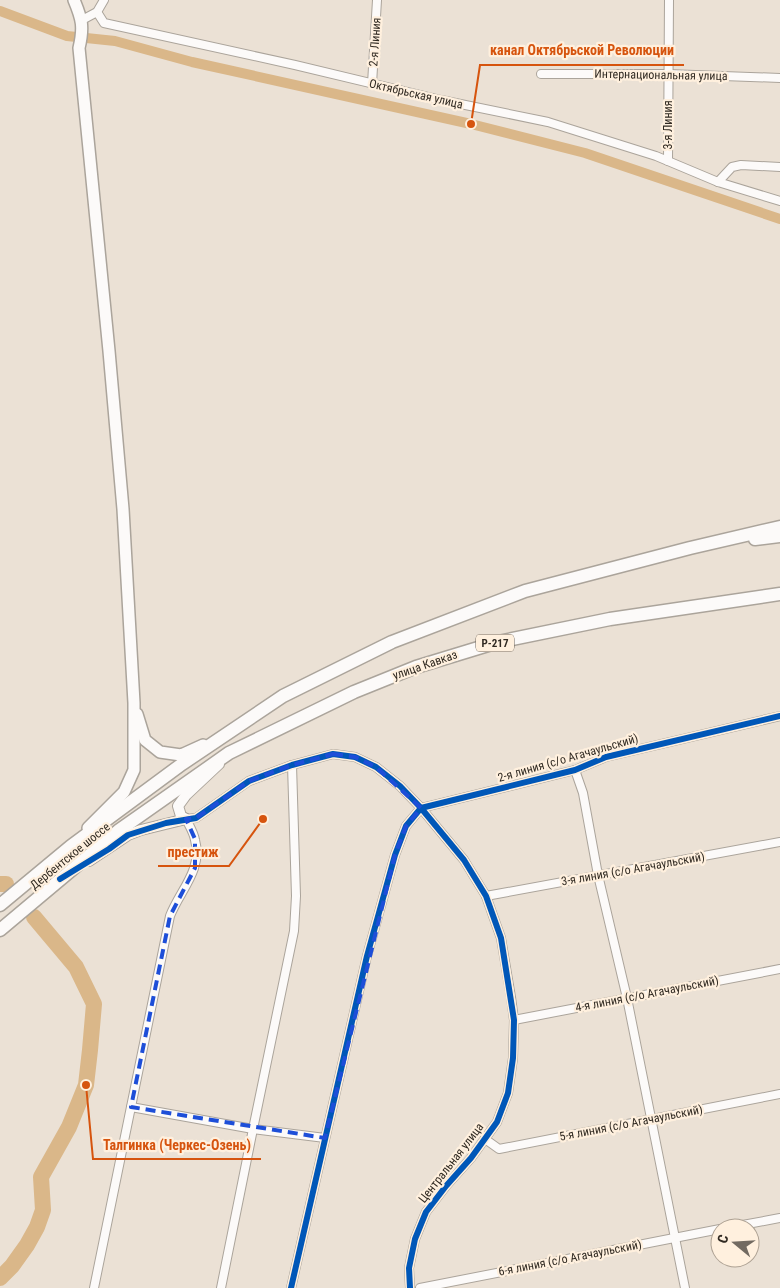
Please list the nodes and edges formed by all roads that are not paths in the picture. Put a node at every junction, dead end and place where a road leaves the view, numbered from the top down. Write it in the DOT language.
graph roads {
  1 [pos="74,0"];
  2 [pos="104,0"];
  3 [pos="378,0"];
  4 [pos="669,0"];
  5 [pos="97,12"];
  6 [pos="82,20"];
  7 [pos="541,74"];
  8 [pos="668,74"];
  9 [pos="780,78"];
  10 [pos="372,84"];
  11 [pos="668,161"];
  12 [pos="780,168"];
  13 [pos="718,182"];
  14 [pos="780,201"];
  15 [pos="780,527"];
  16 [pos="780,536"];
  17 [pos="690,548"];
  18 [pos="780,587"];
  19 [pos="780,594"];
  20 [pos="692,608"];
  21 [pos="134,703"];
  22 [pos="780,716"];
  23 [pos="221,738"];
  24 [pos="229,753"];
  25 [pos="292,765"];
  26 [pos="575,770"];
  27 [pos="156,803"];
  28 [pos="421,808"];
  29 [pos="186,819"];
  30 [pos="780,842"];
  31 [pos="71,846"];
  32 [pos="598,875"];
  33 [pos="60,879"];
  34 [pos="486,896"];
  35 [pos="4,902"];
  36 [pos="0,930"];
  37 [pos="780,969"];
  38 [pos="627,998"];
  39 [pos="514,1020"];
  40 [pos="780,1094"];
  41 [pos="131,1107"];
  42 [pos="650,1118"];
  43 [pos="253,1128"];
  44 [pos="325,1138"];
  45 [pos="485,1139"];
  46 [pos="780,1218"];
  47 [pos="760,1222"];
  48 [pos="710,1231"];
  49 [pos="676,1238"];
  50 [pos="94,1288"];
  51 [pos="222,1288"];
  52 [pos="291,1288"];
  53 [pos="410,1288"];
  54 [pos="420,1288"];
  55 [pos="685,1288"];
  1 -- 6 [label="main road"];
  2 -- 5 [label="street"];
  3 -- 10 [label="street, 2-я Линия"];
  4 -- 8 [label="street, 3-я Линия"];
  5 -- 6 [label="street"];
  5 -- 10 [label="street, Октябрьская улица"];
  6 -- 21 [label="main road"];
  7 -- 8 [label="street, Интернациональная улица"];
  8 -- 9 [label="street, Интернациональная улица"];
  8 -- 11 [label="street, 3-я Линия"];
  10 -- 11 [label="street, Октябрьская улица"];
  11 -- 13 [label="street, Октябрьская улица"];
  12 -- 13 [label="street"];
  13 -- 14 [label="street, Октябрьская улица"];
  15 -- 17 [label="highway"];
  16 -- 17 [label="highway"];
  17 -- 23 [label="highway"];
  18 -- 20 [label="highway"];
  19 -- 20 [label="highway, улица Кавказ / Р-217"];
  20 -- 24 [label="highway, улица Кавказ / Р-217"];
  21 -- 23 [label="main road"];
  21 -- 31 [label="main road"];
  22 -- 26 [label="street, 2-я линия (с/о Агачаульский)"];
  23 -- 31 [label="highway"];
  24 -- 27 [label="highway, улица Кавказ / Р-217"];
  24 -- 29 [label="street"];
  25 -- 28 [label="street, Центральная улица"];
  25 -- 29 [label="street, Центральная улица"];
  25 -- 43 [label="street"];
  26 -- 28 [label="street, 2-я линия (с/о Агачаульский)"];
  26 -- 32 [label="street"];
  27 -- 33 [label="highway, Дербентское шоссе"];
  28 -- 34 [label="street, Центральная улица"];
  28 -- 44 [label="street"];
  29 -- 33 [label="street"];
  29 -- 41 [label="street"];
  30 -- 32 [label="street, 3-я линия (с/о Агачаульский)"];
  31 -- 35 [label="highway"];
  32 -- 34 [label="street, 3-я линия (с/о Агачаульский)"];
  32 -- 38 [label="street"];
  33 -- 36 [label="highway, Дербентское шоссе"];
  34 -- 39 [label="street, Центральная улица"];
  37 -- 38 [label="street, 4-я линия (с/о Агачаульский)"];
  38 -- 39 [label="street, 4-я линия (с/о Агачаульский)"];
  38 -- 42 [label="street"];
  39 -- 45 [label="street, Центральная улица"];
  40 -- 42 [label="street, 5-я линия (с/о Агачаульский)"];
  41 -- 43 [label="street"];
  41 -- 50 [label="street"];
  42 -- 45 [label="street, 5-я линия (с/о Агачаульский)"];
  42 -- 49 [label="street"];
  43 -- 44 [label="street"];
  43 -- 51 [label="street"];
  44 -- 52 [label="street"];
  45 -- 53 [label="street, Центральная улица"];
  46 -- 47 [label="street"];
  48 -- 49 [label="street, 6-я линия (с/о Агачаульский)"];
  49 -- 54 [label="street, 6-я линия (с/о Агачаульский)"];
  49 -- 55 [label="street"];
}
